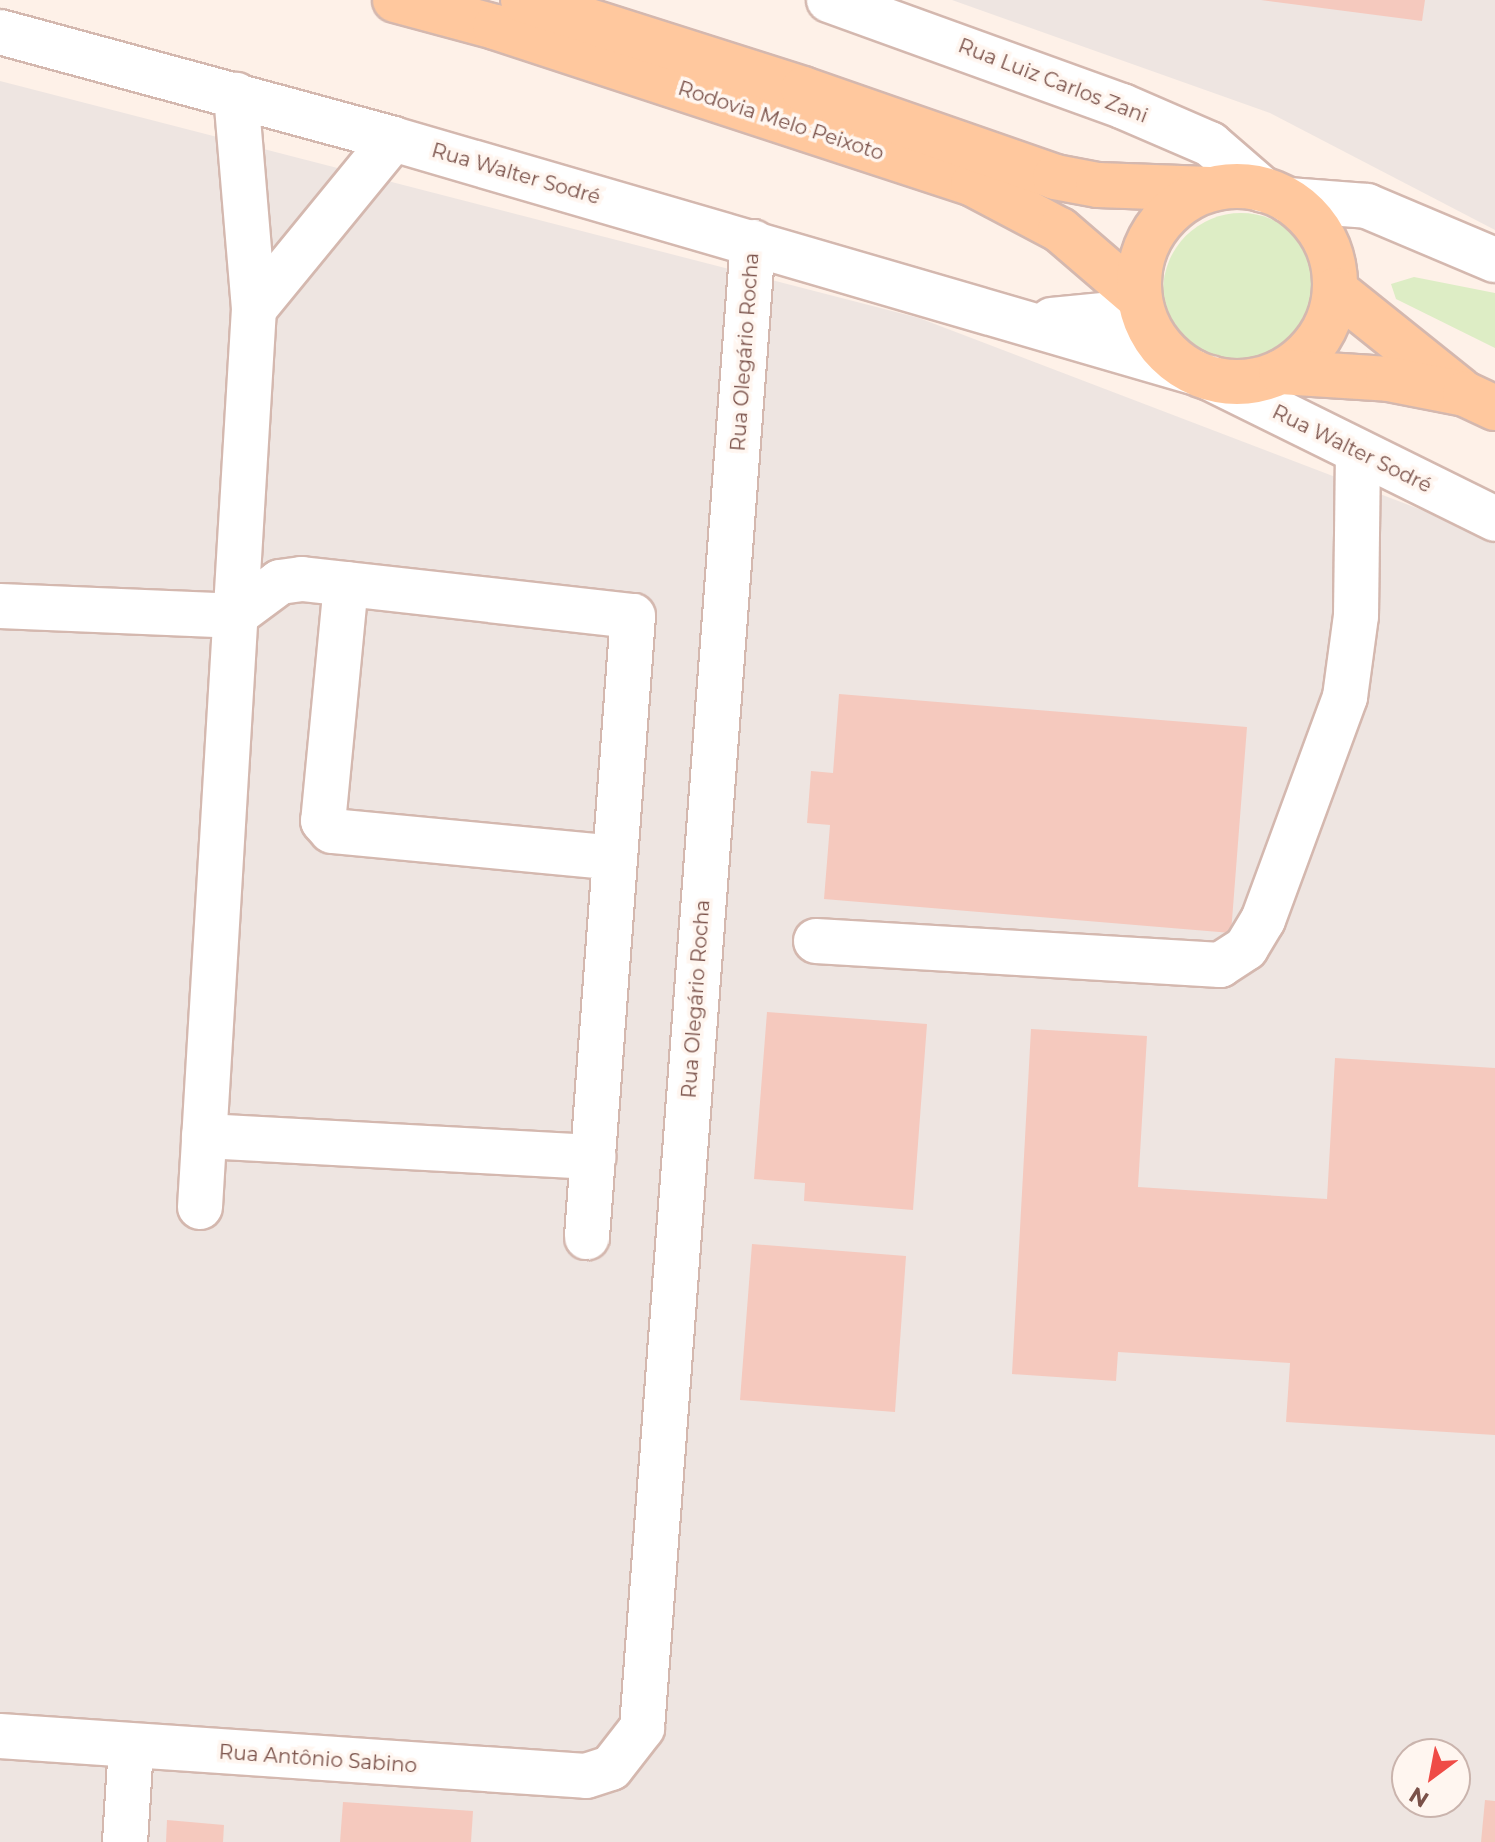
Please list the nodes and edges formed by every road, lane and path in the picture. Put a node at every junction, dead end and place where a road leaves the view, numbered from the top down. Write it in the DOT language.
graph roads {
  1 [pos="395,0"];
  2 [pos="523,0"];
  3 [pos="829,0"];
  4 [pos="0,32"];
  5 [pos="236,95"];
  6 [pos="393,139"];
  7 [pos="1209,189"];
  8 [pos="1275,195"];
  9 [pos="753,242"];
  10 [pos="1495,260"];
  11 [pos="1335,290"];
  12 [pos="1141,305"];
  13 [pos="254,309"];
  14 [pos="1029,322"];
  15 [pos="1281,372"];
  16 [pos="1201,375"];
  17 [pos="1480,401"];
  18 [pos="1358,452"];
  19 [pos="1495,519"];
  20 [pos="346,584"];
  21 [pos="0,606"];
  22 [pos="234,616"];
  23 [pos="615,858"];
  24 [pos="816,941"];
  25 [pos="204,1136"];
  26 [pos="593,1157"];
  27 [pos="200,1207"];
  28 [pos="587,1237"];
  29 [pos="0,1736"];
  30 [pos="131,1747"];
  31 [pos="628,1752"];
  32 [pos="125,1842"];
  1 -- 12 [label="main road, Rodovia Melo Peixoto"];
  2 -- 7 [label="main road, Rodovia Melo Peixoto"];
  3 -- 8 [label="street, Rua Luiz Carlos Zani"];
  4 -- 5 [label="street, Rua Walter Sodré"];
  5 -- 6 [label="street, Rua Walter Sodré"];
  5 -- 13 [label="street"];
  6 -- 9 [label="street, Rua Walter Sodré"];
  6 -- 13 [label="street"];
  7 -- 8 [label="main road"];
  7 -- 12 [label="main road"];
  8 -- 10 [label="street"];
  8 -- 11 [label="main road"];
  9 -- 14 [label="street, Rua Walter Sodré"];
  9 -- 31 [label="street, Rua Olegário Rocha"];
  11 -- 15 [label="main road"];
  11 -- 17 [label="main road"];
  12 -- 14 [label="street, Rua Walter Sodré"];
  12 -- 16 [label="main road"];
  13 -- 22 [label="street"];
  14 -- 16 [label="street, Rua Walter Sodré"];
  15 -- 16 [label="main road"];
  15 -- 17 [label="main road"];
  16 -- 18 [label="street, Rua Walter Sodré"];
  18 -- 19 [label="street, Rua Walter Sodré"];
  18 -- 24 [label="street"];
  20 -- 22 [label="street"];
  20 -- 23 [label="street"];
  20 -- 23 [label="street"];
  21 -- 22 [label="street"];
  22 -- 25 [label="street"];
  23 -- 26 [label="street"];
  25 -- 26 [label="street"];
  25 -- 27 [label="street"];
  26 -- 28 [label="street"];
  29 -- 30 [label="street, Rua Antônio Sabino"];
  30 -- 31 [label="street, Rua Antônio Sabino"];
  30 -- 32 [label="street"];
}
